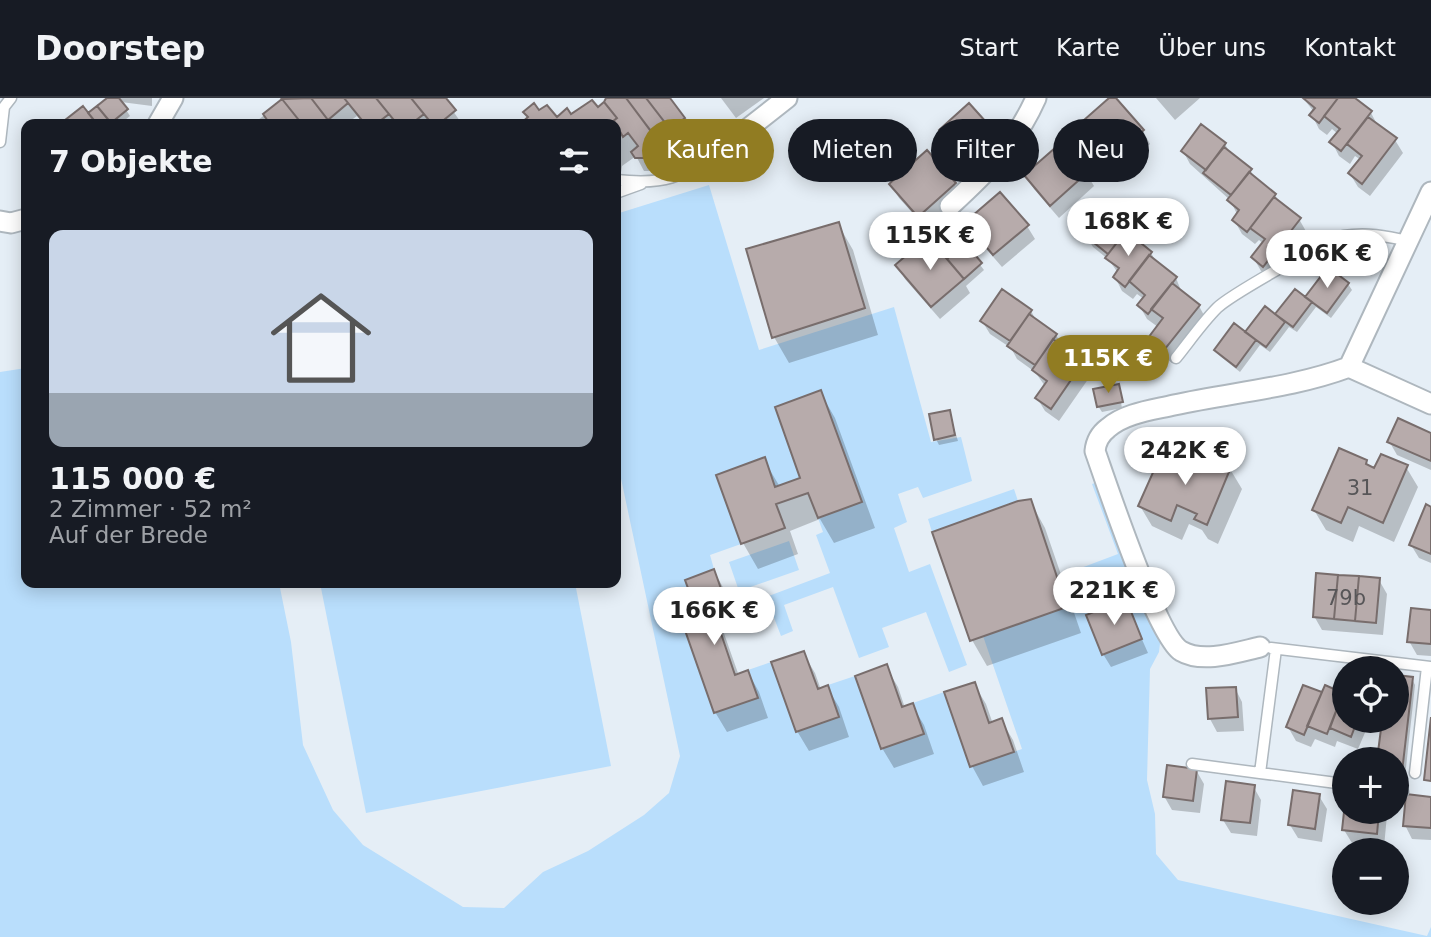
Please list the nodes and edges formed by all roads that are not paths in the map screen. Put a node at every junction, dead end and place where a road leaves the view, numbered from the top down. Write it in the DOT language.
graph roads {
  1 [pos="11,98"];
  2 [pos="173,98"];
  3 [pos="787,98"];
  4 [pos="1036,98"];
  5 [pos="161,119"];
  6 [pos="760,119"];
  7 [pos="0,142"];
  8 [pos="621,181"];
  9 [pos="650,182"];
  10 [pos="645,183"];
  11 [pos="621,190"];
  12 [pos="1431,192"];
  13 [pos="950,206"];
  14 [pos="21,220"];
  15 [pos="0,221"];
  16 [pos="1408,241"];
  17 [pos="1176,358"];
  18 [pos="1349,367"];
  19 [pos="1431,404"];
  20 [pos="1268,648"];
  21 [pos="1429,667"];
  22 [pos="1192,764"];
  23 [pos="1260,773"];
  24 [pos="1415,774"];
  25 [pos="1332,783"];
  1 -- 7 [label="lane"];
  2 -- 5 [label="street"];
  3 -- 6 [label="street"];
  4 -- 13 [label="street"];
  8 -- 10 [label="lane"];
  9 -- 10 [label="lane"];
  10 -- 11 [label="lane"];
  12 -- 16 [label="street"];
  14 -- 15 [label="street"];
  16 -- 17 [label="lane"];
  16 -- 18 [label="street"];
  18 -- 19 [label="street"];
  18 -- 20 [label="street"];
  20 -- 21 [label="lane"];
  20 -- 23 [label="lane"];
  21 -- 24 [label="lane"];
  22 -- 23 [label="lane"];
  23 -- 25 [label="lane"];
}
